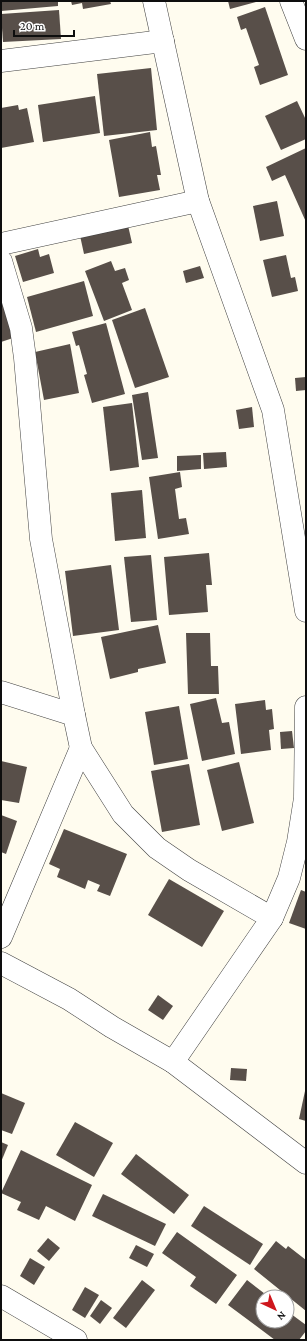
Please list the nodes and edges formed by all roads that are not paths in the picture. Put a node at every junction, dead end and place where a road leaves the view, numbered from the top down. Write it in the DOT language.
graph roads {
  1 [pos="154,1"];
  2 [pos="291,1"];
  3 [pos="306,39"];
  4 [pos="163,41"];
  5 [pos="1,61"];
  6 [pos="198,201"];
  7 [pos="1,244"];
  8 [pos="1,261"];
  9 [pos="306,611"];
  10 [pos="1,692"];
  11 [pos="306,707"];
  12 [pos="74,715"];
  13 [pos="81,748"];
  14 [pos="272,918"];
  15 [pos="1,937"];
  16 [pos="1,963"];
  17 [pos="173,1062"];
  18 [pos="306,1163"];
  19 [pos="1,1296"];
  20 [pos="76,1340"];
  1 -- 4 [label="street"];
  2 -- 3 [label="street"];
  4 -- 5 [label="street"];
  4 -- 6 [label="street"];
  6 -- 7 [label="street"];
  6 -- 9 [label="street"];
  8 -- 12 [label="street"];
  10 -- 12 [label="street"];
  11 -- 14 [label="street"];
  12 -- 13 [label="street"];
  13 -- 14 [label="street"];
  13 -- 15 [label="street"];
  14 -- 17 [label="street"];
  16 -- 17 [label="street"];
  17 -- 18 [label="street"];
  19 -- 20 [label="street"];
}
